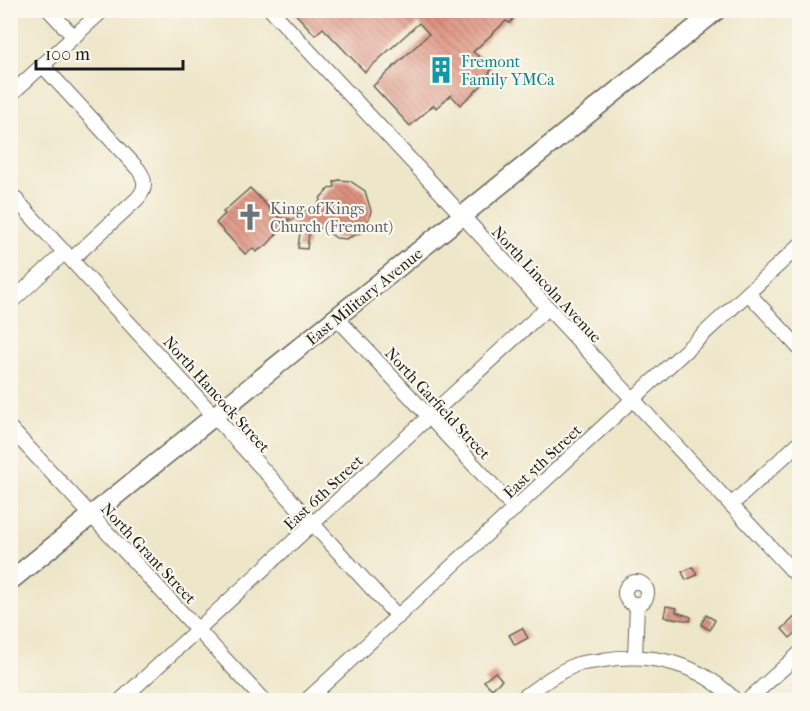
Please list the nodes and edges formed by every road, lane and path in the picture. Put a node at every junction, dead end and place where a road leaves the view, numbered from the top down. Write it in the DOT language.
graph roads {
  1 [pos="49,10"];
  2 [pos="103,10"];
  3 [pos="271,10"];
  4 [pos="717,10"];
  5 [pos="74,37"];
  6 [pos="43,66"];
  7 [pos="10,95"];
  8 [pos="10,193"];
  9 [pos="462,217"];
  10 [pos="800,245"];
  11 [pos="68,256"];
  12 [pos="748,293"];
  13 [pos="10,303"];
  14 [pos="547,308"];
  15 [pos="337,318"];
  16 [pos="800,349"];
  17 [pos="633,399"];
  18 [pos="215,417"];
  19 [pos="428,417"];
  20 [pos="10,428"];
  21 [pos="800,442"];
  22 [pos="731,505"];
  23 [pos="515,509"];
  24 [pos="92,516"];
  25 [pos="313,524"];
  26 [pos="800,579"];
  27 [pos="10,582"];
  28 [pos="637,604"];
  29 [pos="398,616"];
  30 [pos="198,631"];
  31 [pos="800,653"];
  32 [pos="635,657"];
  33 [pos="121,700"];
  34 [pos="263,700"];
  35 [pos="307,700"];
  36 [pos="520,700"];
  37 [pos="735,700"];
  38 [pos="748,700"];
  1 -- 5 [label="street"];
  2 -- 5 [label="street"];
  3 -- 9 [label="street, North Lincoln Avenue"];
  4 -- 9 [label="main road, East Military Avenue"];
  5 -- 6 [label="street"];
  6 -- 7 [label="street"];
  6 -- 11 [label="street"];
  8 -- 11 [label="street, North Hancock Street"];
  9 -- 14 [label="street, North Lincoln Avenue"];
  9 -- 15 [label="main road, East Military Avenue"];
  10 -- 12 [label="street, East 5th Street"];
  11 -- 13 [label="street"];
  11 -- 18 [label="street, North Hancock Street"];
  12 -- 16 [label="street"];
  12 -- 17 [label="street, East 5th Street"];
  14 -- 17 [label="street, North Lincoln Avenue"];
  14 -- 19 [label="street, East 6th Street"];
  15 -- 18 [label="main road, East Military Avenue"];
  15 -- 19 [label="street, North Garfield Street"];
  17 -- 22 [label="street, North Lincoln Avenue"];
  17 -- 23 [label="street, East 5th Street"];
  18 -- 24 [label="main road, East Military Avenue"];
  18 -- 25 [label="street, North Hancock Street"];
  19 -- 23 [label="street, North Garfield Street"];
  19 -- 25 [label="street, East 6th Street"];
  20 -- 24 [label="street, North Grant Street"];
  21 -- 22 [label="street"];
  22 -- 26 [label="street, North Lincoln Avenue"];
  23 -- 29 [label="street, East 5th Street"];
  24 -- 27 [label="main road, East Military Avenue"];
  24 -- 30 [label="street, North Grant Street"];
  25 -- 29 [label="street, North Hancock Street"];
  25 -- 30 [label="street, East 6th Street"];
  28 -- 32 [label="street"];
  29 -- 35 [label="street, East 5th Street"];
  30 -- 33 [label="street, East 6th Street"];
  30 -- 34 [label="street, North Grant Street"];
  31 -- 38 [label="street"];
  32 -- 36 [label="street"];
  32 -- 37 [label="street"];
}
